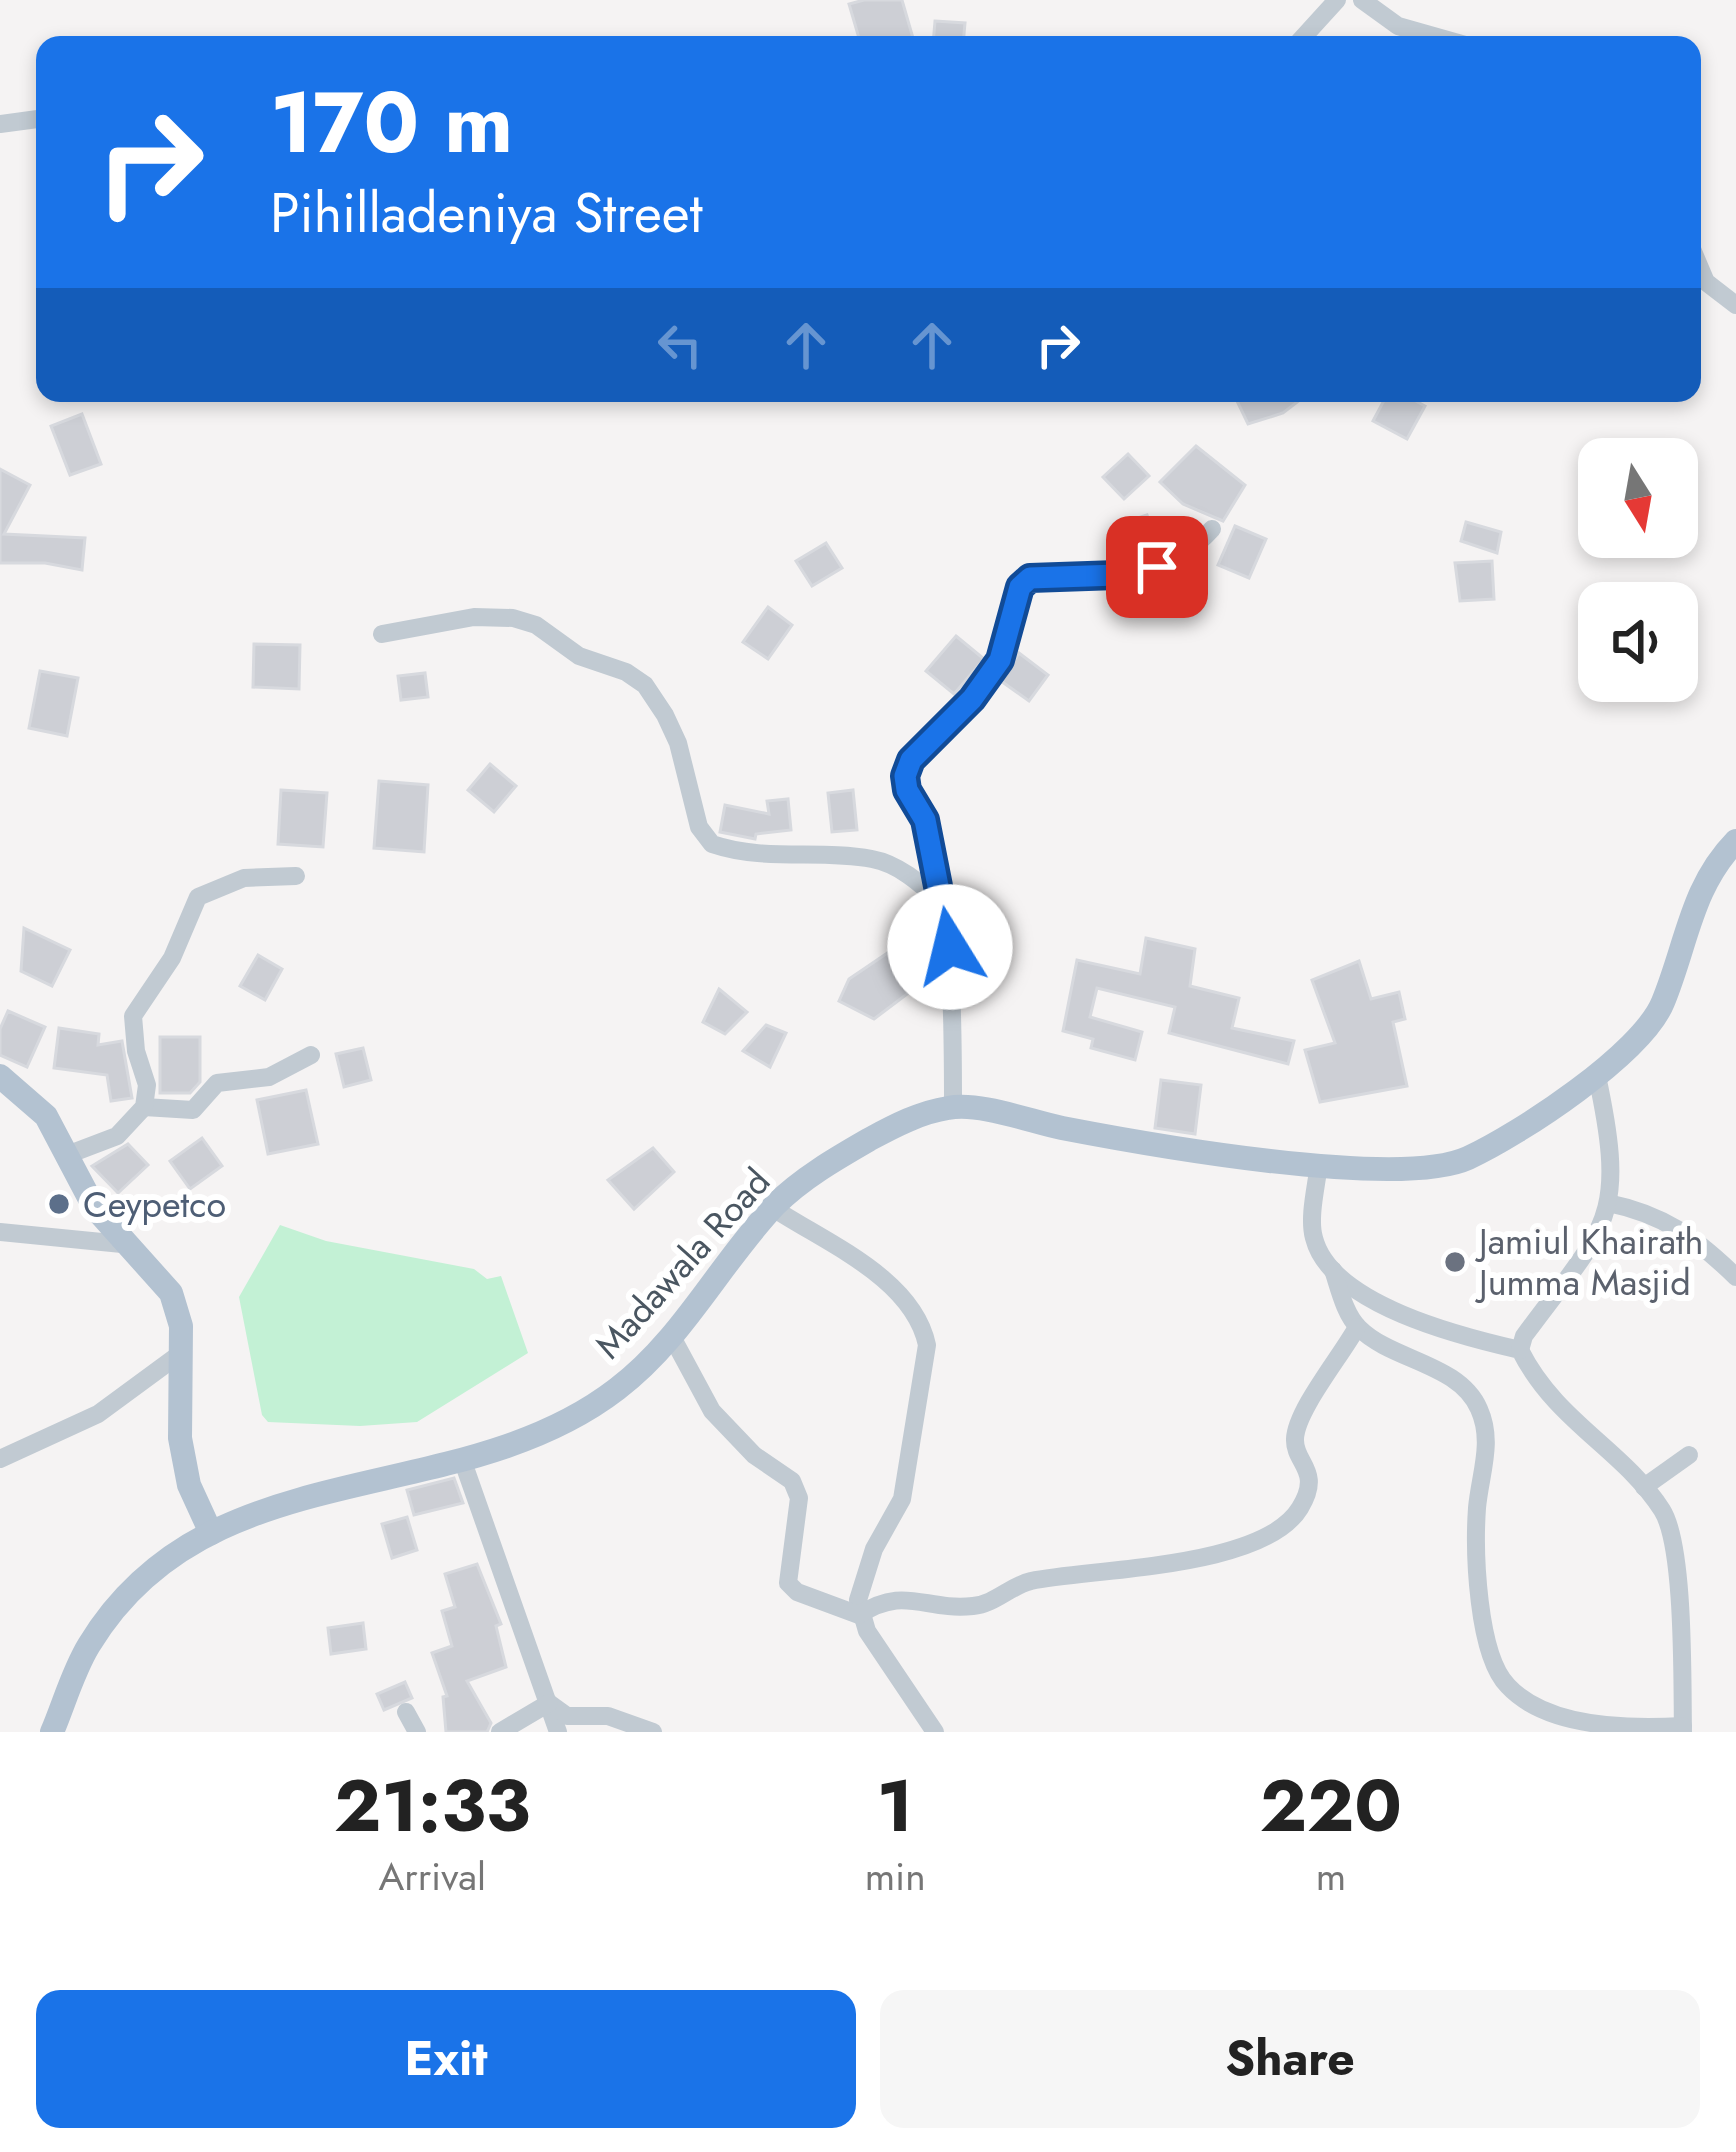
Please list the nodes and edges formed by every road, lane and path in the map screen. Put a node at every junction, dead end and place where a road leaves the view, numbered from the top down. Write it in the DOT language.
graph roads {
  1 [pos="1337,0"];
  2 [pos="1362,0"];
  3 [pos="1304,36"];
  4 [pos="1433,36"];
  5 [pos="36,119"];
  6 [pos="0,124"];
  7 [pos="1701,270"];
  8 [pos="1736,305"];
  9 [pos="1212,529"];
  10 [pos="382,634"];
  11 [pos="1736,841"];
  12 [pos="296,876"];
  13 [pos="943,904"];
  14 [pos="311,1055"];
  15 [pos="0,1076"];
  16 [pos="1597,1076"];
  17 [pos="953,1106"];
  18 [pos="144,1107"];
  19 [pos="67,1155"];
  20 [pos="1318,1163"];
  21 [pos="1608,1203"];
  22 [pos="773,1208"];
  23 [pos="0,1232"];
  24 [pos="122,1244"];
  25 [pos="1331,1265"];
  26 [pos="1736,1276"];
  27 [pos="1357,1327"];
  28 [pos="671,1336"];
  29 [pos="1520,1350"];
  30 [pos="181,1353"];
  31 [pos="1689,1455"];
  32 [pos="0,1460"];
  33 [pos="462,1460"];
  34 [pos="1644,1487"];
  35 [pos="211,1533"];
  36 [pos="859,1615"];
  37 [pos="549,1703"];
  38 [pos="406,1712"];
  39 [pos="1683,1729"];
  40 [pos="52,1732"];
  41 [pos="417,1732"];
  42 [pos="500,1732"];
  43 [pos="558,1732"];
  44 [pos="653,1732"];
  45 [pos="935,1732"];
  1 -- 3 [label="street"];
  2 -- 4 [label="street"];
  5 -- 6 [label="street"];
  7 -- 8 [label="street"];
  9 -- 13 [label="street"];
  10 -- 13 [label="street"];
  11 -- 16 [label="main road, Madawala Road"];
  12 -- 18 [label="street"];
  13 -- 17 [label="street"];
  14 -- 18 [label="street"];
  15 -- 19 [label="main road"];
  16 -- 20 [label="main road, Madawala Road"];
  16 -- 21 [label="street"];
  17 -- 20 [label="main road, Madawala Road"];
  17 -- 22 [label="main road, Madawala Road"];
  18 -- 19 [label="street"];
  19 -- 24 [label="main road"];
  20 -- 25 [label="street"];
  21 -- 26 [label="street"];
  21 -- 29 [label="street"];
  22 -- 28 [label="main road, Madawala Road"];
  22 -- 36 [label="street"];
  23 -- 24 [label="street"];
  24 -- 30 [label="main road"];
  25 -- 27 [label="street"];
  25 -- 29 [label="street"];
  27 -- 36 [label="street"];
  27 -- 39 [label="street"];
  28 -- 33 [label="main road, Madawala Road"];
  28 -- 36 [label="street"];
  29 -- 34 [label="street"];
  30 -- 32 [label="street"];
  30 -- 35 [label="main road"];
  31 -- 34 [label="street"];
  33 -- 35 [label="main road, Madawala Road"];
  33 -- 37 [label="street"];
  34 -- 39 [label="street"];
  35 -- 40 [label="main road, Madawala Road"];
  36 -- 45 [label="street"];
  37 -- 42 [label="street"];
  37 -- 43 [label="street"];
  37 -- 44 [label="street"];
  38 -- 41 [label="street"];
}
